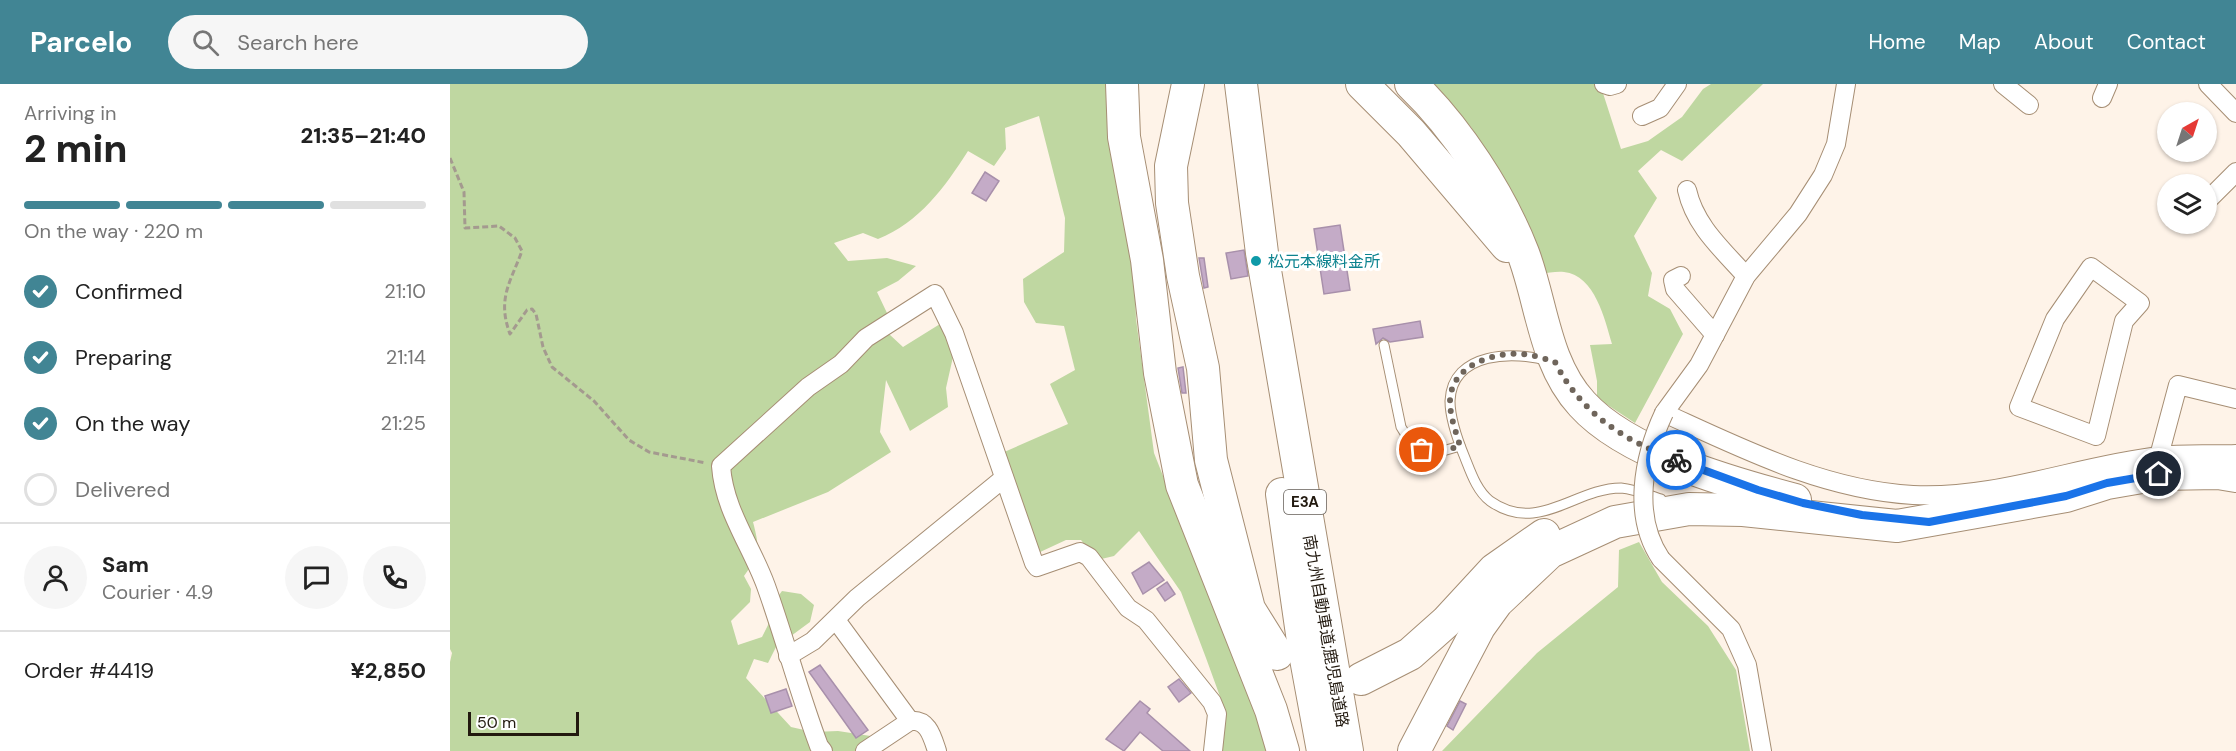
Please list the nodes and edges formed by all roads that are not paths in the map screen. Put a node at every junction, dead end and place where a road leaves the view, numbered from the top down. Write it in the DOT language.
graph roads {
  1 [pos="1122,84"];
  2 [pos="1188,84"];
  3 [pos="1222,84"];
  4 [pos="1241,84"];
  5 [pos="1362,84"];
  6 [pos="1411,84"];
  7 [pos="1604,84"];
  8 [pos="1617,84"];
  9 [pos="1677,84"];
  10 [pos="1845,84"];
  11 [pos="2003,84"];
  12 [pos="2208,84"];
  13 [pos="2029,105"];
  14 [pos="2236,113"];
  15 [pos="1642,116"];
  16 [pos="2236,172"];
  17 [pos="1687,190"];
  18 [pos="2217,191"];
  19 [pos="1681,276"];
  20 [pos="1746,276"];
  21 [pos="1715,335"];
  22 [pos="1384,345"];
  23 [pos="1551,350"];
  24 [pos="2236,399"];
  25 [pos="1664,413"];
  26 [pos="2096,436"];
  27 [pos="1460,446"];
  28 [pos="2236,454"];
  29 [pos="2159,456"];
  30 [pos="2116,464"];
  31 [pos="2236,476"];
  32 [pos="1004,478"];
  33 [pos="1661,498"];
  34 [pos="1809,518"];
  35 [pos="1929,522"];
  36 [pos="836,620"];
  37 [pos="1277,654"];
  38 [pos="788,656"];
  39 [pos="1360,679"];
  40 [pos="909,721"];
  41 [pos="824,751"];
  42 [pos="865,751"];
  43 [pos="937,751"];
  44 [pos="1214,751"];
  45 [pos="1283,751"];
  46 [pos="1323,751"];
  47 [pos="1347,751"];
  48 [pos="1414,751"];
  49 [pos="1762,751"];
  1 -- 45 [label="highway"];
  2 -- 37 [label="highway"];
  3 -- 46 [label="highway, 南九州自動車道;鹿児島道路 / E3A"];
  4 -- 47 [label="highway, 南九州自動車道;鹿児島道路 / E3A"];
  5 -- 23 [label="highway"];
  6 -- 23 [label="highway"];
  7 -- 8 [label="street"];
  9 -- 15 [label="street"];
  10 -- 20 [label="street"];
  11 -- 13 [label="street"];
  12 -- 14 [label="street"];
  16 -- 18 [label="street"];
  17 -- 20 [label="street"];
  19 -- 21 [label="street"];
  20 -- 21 [label="street"];
  21 -- 25 [label="street"];
  22 -- 27 [label="lane"];
  23 -- 27 [label="lane"];
  23 -- 35 [label="highway"];
  24 -- 29 [label="street"];
  25 -- 30 [label="street"];
  25 -- 49 [label="street, bridge"];
  26 -- 26 [label="street"];
  26 -- 30 [label="street"];
  27 -- 33 [label="lane"];
  28 -- 29 [label="street"];
  29 -- 30 [label="street"];
  31 -- 35 [label="highway"];
  32 -- 36 [label="street"];
  32 -- 38 [label="street"];
  32 -- 44 [label="street"];
  33 -- 34 [label="highway"];
  33 -- 39 [label="highway"];
  34 -- 35 [label="highway"];
  34 -- 48 [label="highway"];
  36 -- 38 [label="street"];
  36 -- 40 [label="street"];
  38 -- 41 [label="street"];
  40 -- 42 [label="street"];
  40 -- 43 [label="street"];
}
